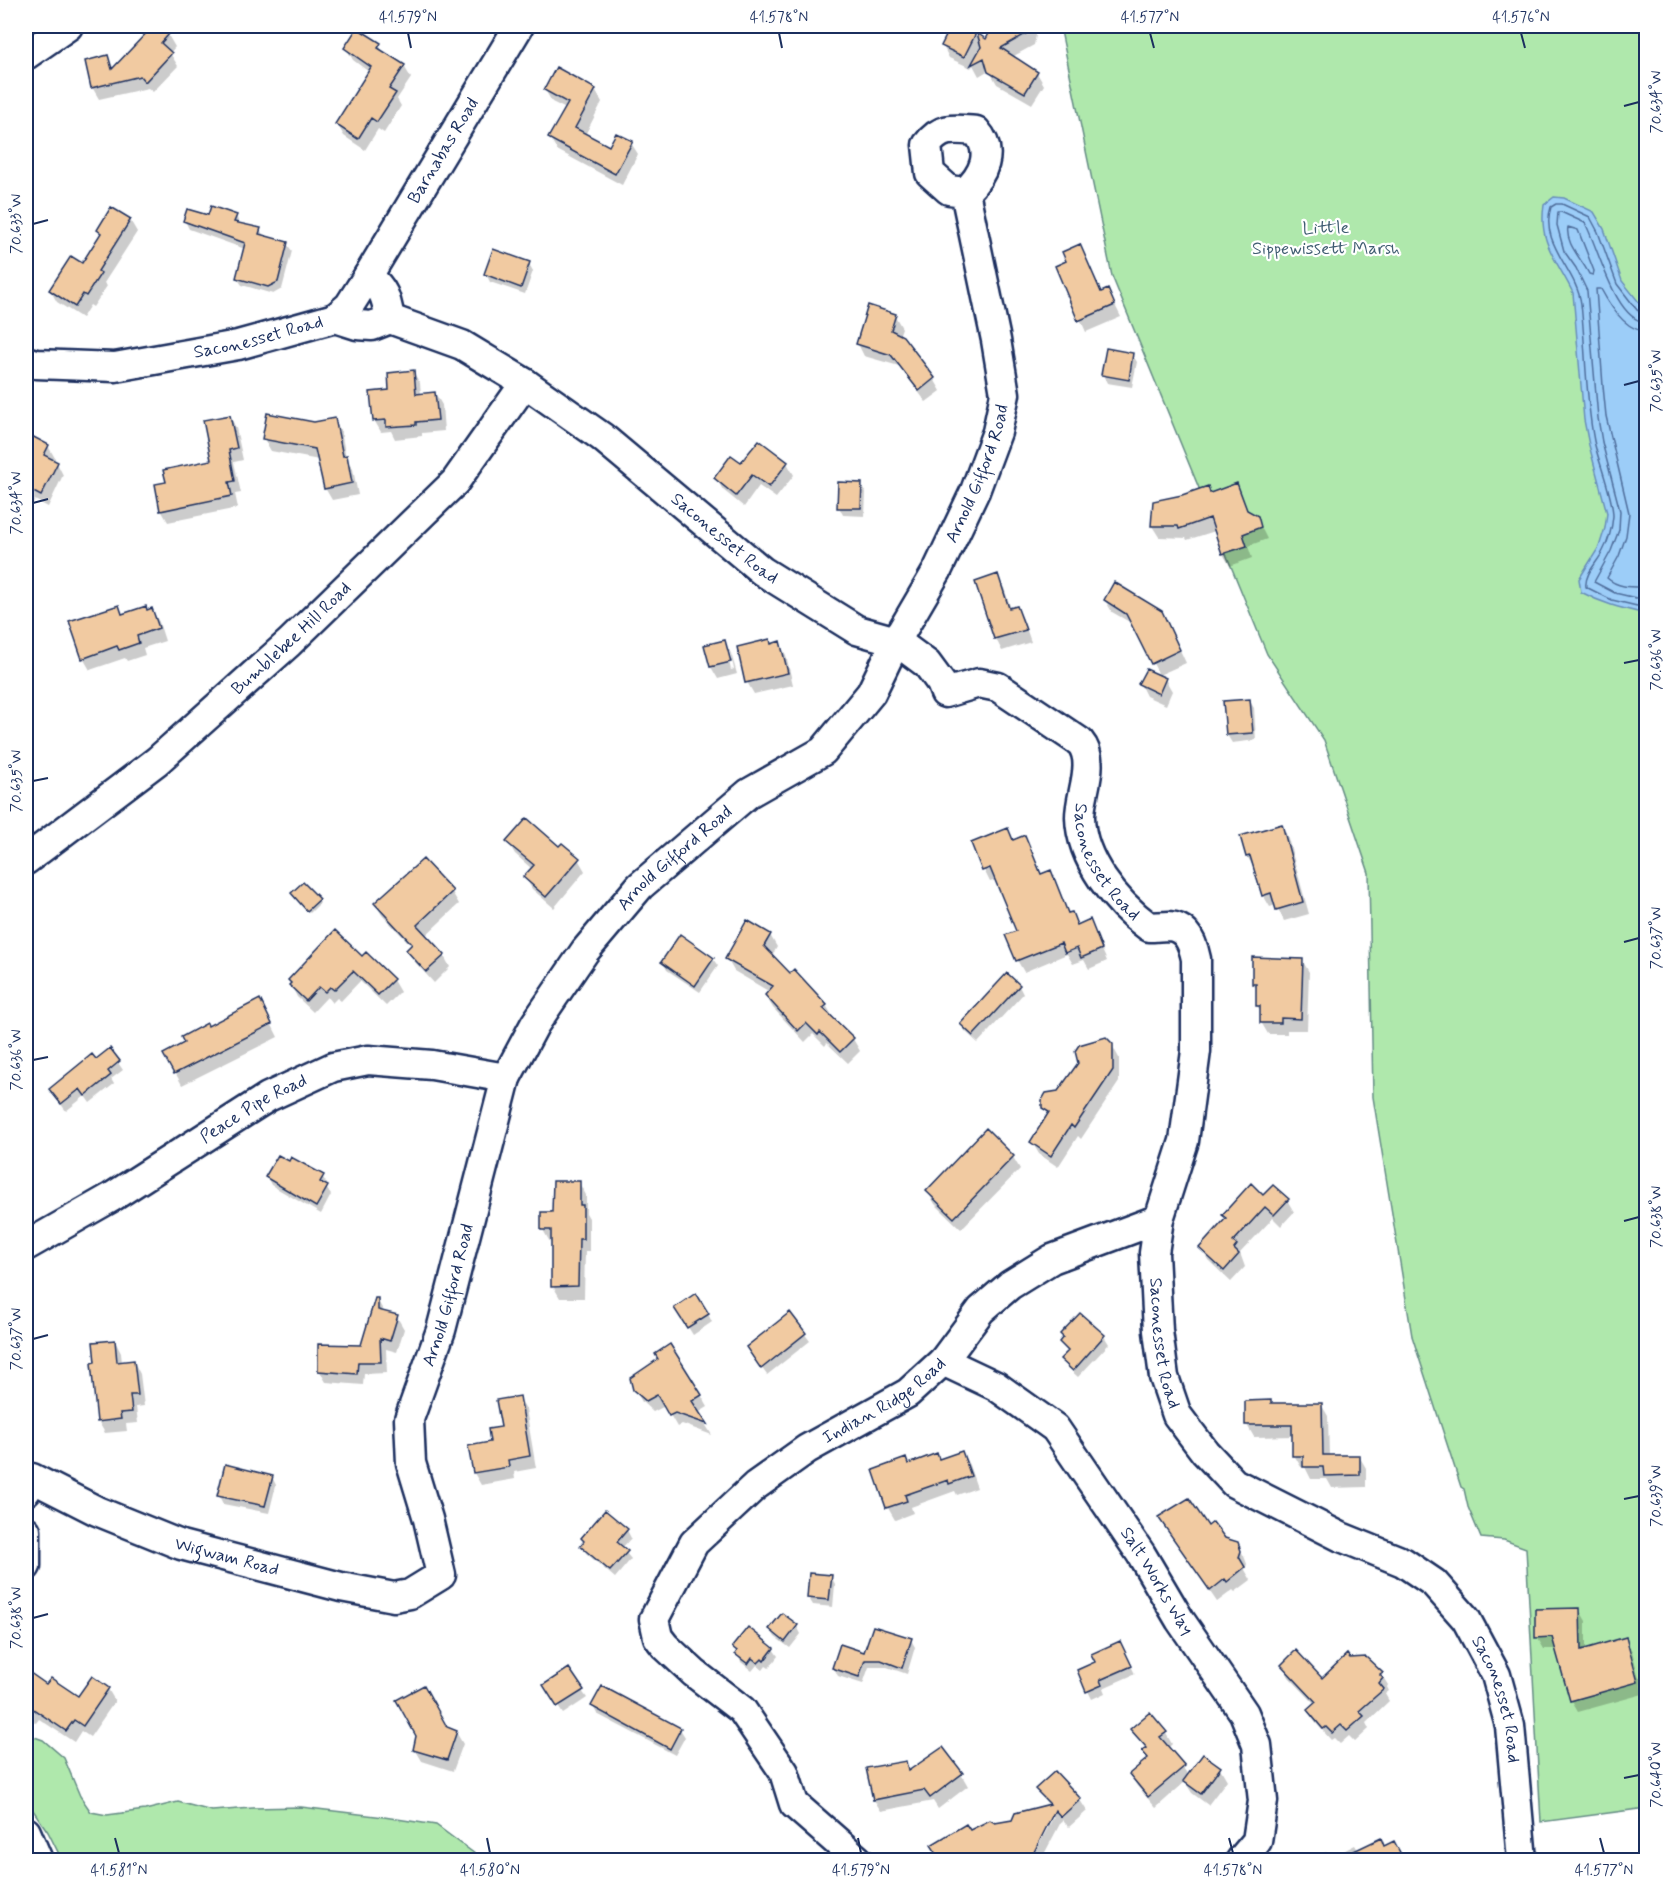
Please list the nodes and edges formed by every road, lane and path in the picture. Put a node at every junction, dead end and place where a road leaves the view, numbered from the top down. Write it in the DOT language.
graph roads {
  1 [pos="68,26"];
  2 [pos="519,26"];
  3 [pos="26,55"];
  4 [pos="965,192"];
  5 [pos="368,276"];
  6 [pos="335,318"];
  7 [pos="390,319"];
  8 [pos="26,361"];
  9 [pos="525,383"];
  10 [pos="896,641"];
  11 [pos="26,860"];
  12 [pos="506,1078"];
  13 [pos="1159,1219"];
  14 [pos="26,1246"];
  15 [pos="943,1361"];
  16 [pos="28,1479"];
  17 [pos="26,1531"];
  18 [pos="26,1566"];
  19 [pos="441,1575"];
  20 [pos="26,1832"];
  21 [pos="38,1860"];
  22 [pos="858,1860"];
  23 [pos="1241,1860"];
  24 [pos="1522,1860"];
  1 -- 3 [label="street"];
  2 -- 5 [label="street, Barnabas Road"];
  4 -- 10 [label="street, Arnold Gifford Road"];
  5 -- 6 [label="street, Barnabas Road"];
  5 -- 7 [label="street"];
  6 -- 7 [label="street, Saconesset Road"];
  6 -- 8 [label="street, Saconesset Road"];
  7 -- 9 [label="street, Saconesset Road"];
  9 -- 10 [label="street, Saconesset Road"];
  9 -- 11 [label="street, Bumblebee Hill Road"];
  10 -- 12 [label="street, Arnold Gifford Road"];
  10 -- 13 [label="street, Saconesset Road"];
  12 -- 14 [label="street, Peace Pipe Road"];
  12 -- 19 [label="street, Arnold Gifford Road"];
  13 -- 15 [label="street, Indian Ridge Road"];
  13 -- 24 [label="street, Saconesset Road"];
  15 -- 22 [label="street, Indian Ridge Road"];
  15 -- 23 [label="street, Salt Works Way"];
  16 -- 19 [label="street, Wigwam Road"];
  17 -- 18 [label="street"];
  20 -- 21 [label="street"];
}
